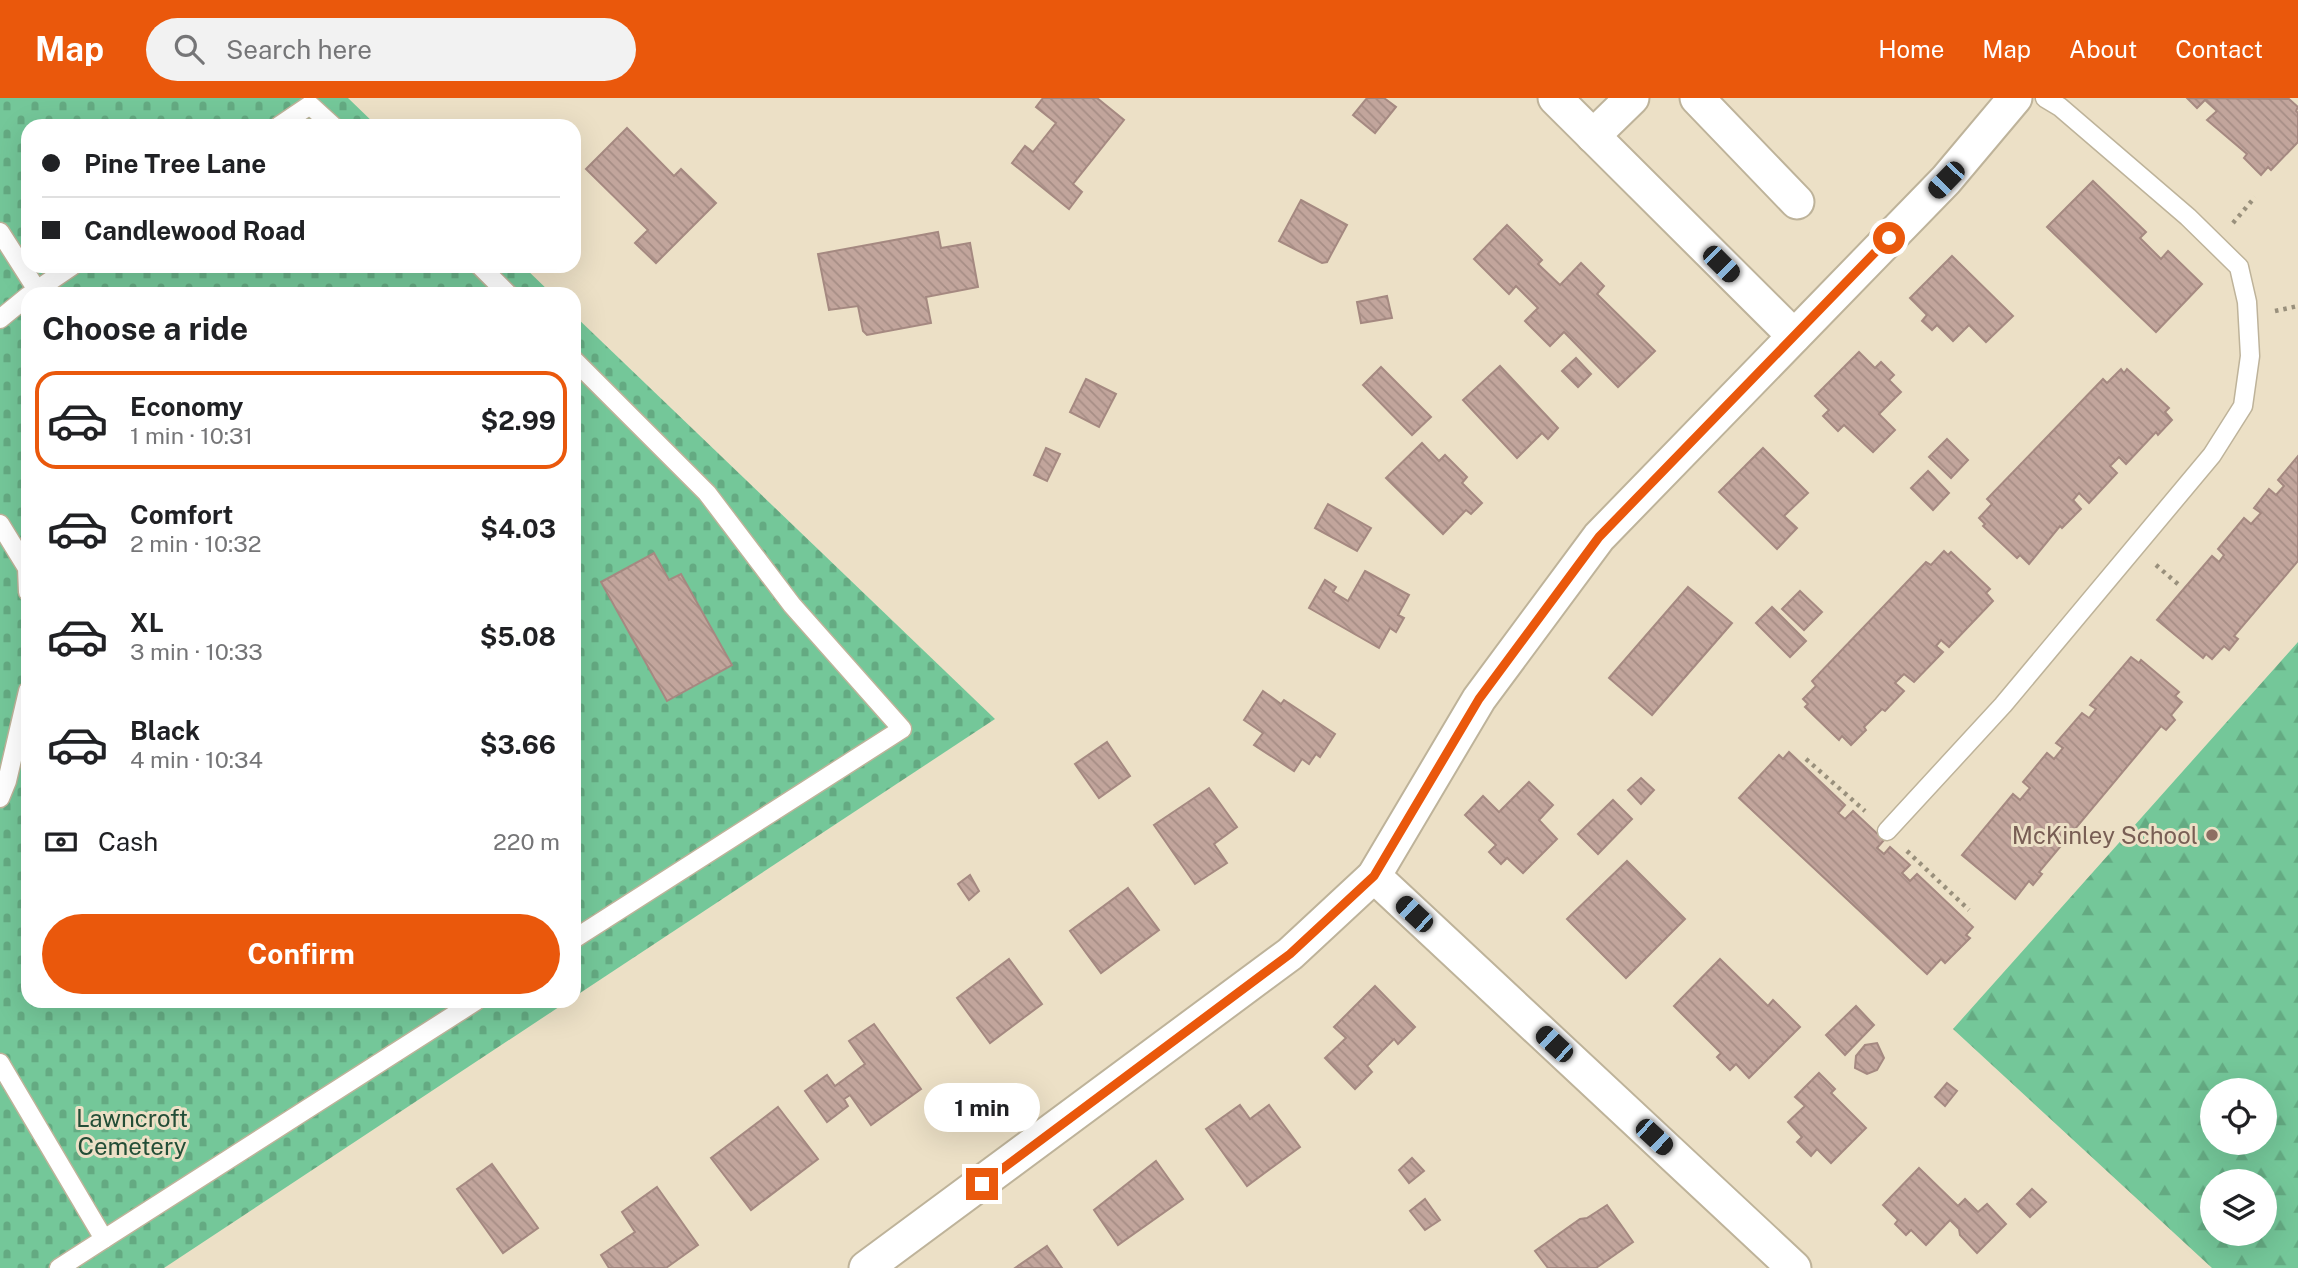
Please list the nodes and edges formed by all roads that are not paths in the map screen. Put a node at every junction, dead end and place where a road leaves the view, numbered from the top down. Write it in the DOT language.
graph roads {
  1 [pos="1555,98"];
  2 [pos="1632,98"];
  3 [pos="1697,98"];
  4 [pos="2015,98"];
  5 [pos="2045,98"];
  6 [pos="307,101"];
  7 [pos="287,119"];
  8 [pos="326,119"];
  9 [pos="1593,136"];
  10 [pos="1797,202"];
  11 [pos="0,232"];
  12 [pos="21,272"];
  13 [pos="62,273"];
  14 [pos="487,273"];
  15 [pos="41,287"];
  16 [pos="501,287"];
  17 [pos="21,302"];
  18 [pos="0,319"];
  19 [pos="1794,336"];
  20 [pos="581,367"];
  21 [pos="0,524"];
  22 [pos="21,558"];
  23 [pos="21,721"];
  24 [pos="0,798"];
  25 [pos="1887,831"];
  26 [pos="1374,876"];
  27 [pos="581,935"];
  28 [pos="466,1008"];
  29 [pos="0,1063"];
  30 [pos="104,1238"];
  31 [pos="59,1268"];
  32 [pos="866,1268"];
  33 [pos="1794,1268"];
  1 -- 9 [label="street"];
  2 -- 9 [label="street"];
  3 -- 10 [label="street"];
  4 -- 19 [label="street"];
  5 -- 25 [label="lane"];
  6 -- 7 [label="lane"];
  6 -- 8 [label="lane"];
  9 -- 19 [label="street"];
  11 -- 12 [label="lane"];
  13 -- 15 [label="lane"];
  14 -- 16 [label="lane"];
  17 -- 18 [label="lane"];
  19 -- 26 [label="street"];
  20 -- 27 [label="lane"];
  21 -- 22 [label="lane"];
  23 -- 24 [label="lane"];
  26 -- 32 [label="street"];
  26 -- 33 [label="street"];
  28 -- 30 [label="lane"];
  29 -- 30 [label="lane"];
  30 -- 31 [label="lane"];
}
